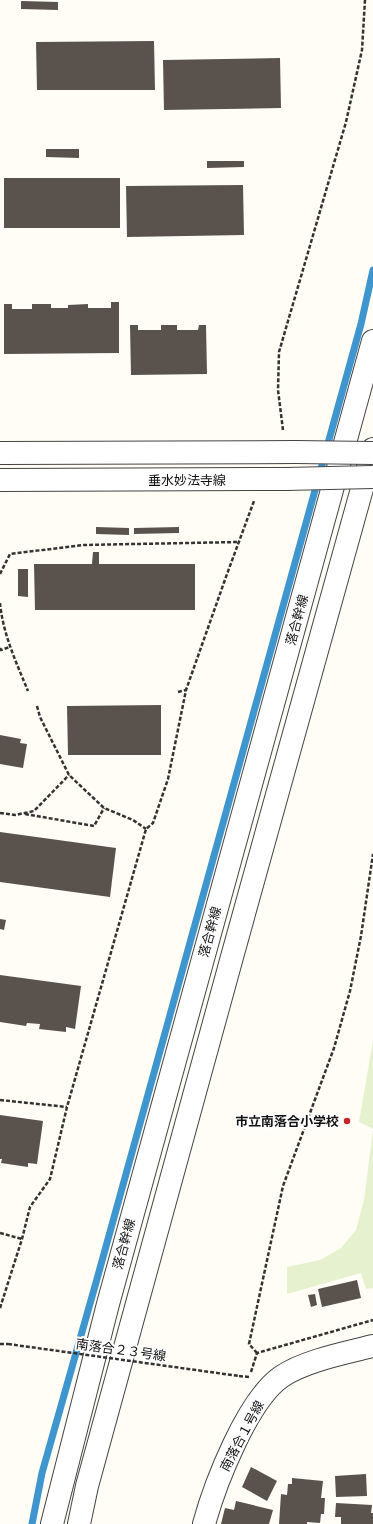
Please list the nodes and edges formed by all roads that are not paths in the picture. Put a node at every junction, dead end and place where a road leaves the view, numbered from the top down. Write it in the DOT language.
graph roads {
  1 [pos="373,341"];
  2 [pos="373,449"];
  3 [pos="0,453"];
  4 [pos="373,453"];
  5 [pos="373,477"];
  6 [pos="0,480"];
  7 [pos="373,1346"];
  8 [pos="52,1524"];
  9 [pos="79,1524"];
  10 [pos="204,1524"];
  1 -- 8 [label="street, 落合幹線"];
  2 -- 9 [label="street"];
  3 -- 4 [label="street, 垂水妙法寺線, bridge"];
  5 -- 6 [label="street, 垂水妙法寺線, bridge"];
  7 -- 10 [label="street, 南落合１号線"];
}
